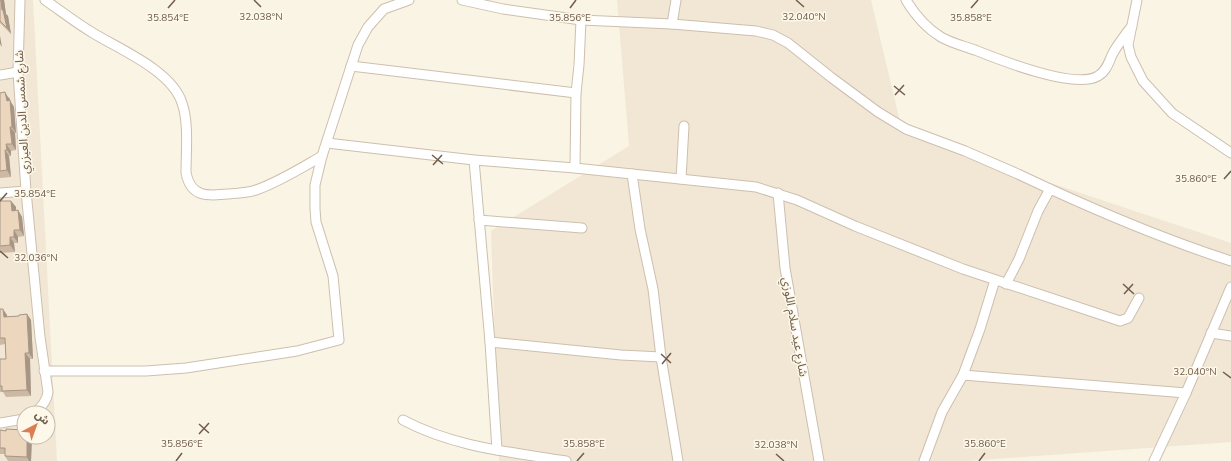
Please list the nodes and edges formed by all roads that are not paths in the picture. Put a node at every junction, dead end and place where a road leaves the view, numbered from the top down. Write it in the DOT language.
graph roads {
  1 [pos="20,0"];
  2 [pos="45,0"];
  3 [pos="409,0"];
  4 [pos="462,0"];
  5 [pos="676,0"];
  6 [pos="906,0"];
  7 [pos="1137,0"];
  8 [pos="504,4"];
  9 [pos="580,20"];
  10 [pos="672,24"];
  11 [pos="1132,26"];
  12 [pos="351,66"];
  13 [pos="18,72"];
  14 [pos="0,75"];
  15 [pos="576,93"];
  16 [pos="684,126"];
  17 [pos="327,143"];
  18 [pos="1231,153"];
  19 [pos="322,156"];
  20 [pos="474,160"];
  21 [pos="574,168"];
  22 [pos="632,174"];
  23 [pos="681,179"];
  24 [pos="1050,189"];
  25 [pos="26,191"];
  26 [pos="0,193"];
  27 [pos="778,193"];
  28 [pos="479,220"];
  29 [pos="582,228"];
  30 [pos="1231,261"];
  31 [pos="995,280"];
  32 [pos="1006,284"];
  33 [pos="1231,287"];
  34 [pos="1139,298"];
  35 [pos="1211,333"];
  36 [pos="1231,336"];
  37 [pos="490,342"];
  38 [pos="661,357"];
  39 [pos="44,370"];
  40 [pos="963,375"];
  41 [pos="1186,393"];
  42 [pos="43,405"];
  43 [pos="16,420"];
  44 [pos="403,420"];
  45 [pos="0,423"];
  46 [pos="497,450"];
  47 [pos="566,461"];
  48 [pos="678,461"];
  49 [pos="819,461"];
  50 [pos="924,461"];
  51 [pos="1154,461"];
  1 -- 13 [label="street, شارع شمس الدين العيزري"];
  2 -- 19 [label="street"];
  3 -- 12 [label="street"];
  4 -- 8 [label="street"];
  5 -- 10 [label="street"];
  6 -- 11 [label="street"];
  7 -- 11 [label="street"];
  8 -- 9 [label="street"];
  9 -- 10 [label="street"];
  9 -- 15 [label="street"];
  10 -- 24 [label="street"];
  11 -- 18 [label="street"];
  12 -- 15 [label="street"];
  12 -- 17 [label="street"];
  13 -- 14 [label="street"];
  13 -- 25 [label="street, شارع شمس الدين العيزري"];
  15 -- 21 [label="street"];
  16 -- 23 [label="street"];
  17 -- 19 [label="street"];
  17 -- 20 [label="street"];
  19 -- 39 [label="street"];
  20 -- 21 [label="street"];
  20 -- 28 [label="street"];
  21 -- 22 [label="street"];
  22 -- 23 [label="street"];
  22 -- 38 [label="street"];
  23 -- 27 [label="street"];
  24 -- 30 [label="street"];
  24 -- 32 [label="street"];
  25 -- 26 [label="street"];
  25 -- 39 [label="street, شارع شمس الدين العيزري"];
  27 -- 31 [label="street"];
  27 -- 49 [label="street, شارع عيد سلام اللوزي"];
  28 -- 29 [label="street"];
  28 -- 37 [label="street"];
  31 -- 32 [label="street"];
  31 -- 40 [label="street"];
  32 -- 34 [label="street"];
  33 -- 35 [label="street"];
  35 -- 36 [label="street"];
  35 -- 41 [label="street"];
  37 -- 38 [label="street"];
  37 -- 46 [label="street"];
  38 -- 48 [label="street"];
  39 -- 42 [label="street, شارع شمس الدين العيزري"];
  40 -- 41 [label="street"];
  40 -- 50 [label="street"];
  41 -- 51 [label="street"];
  43 -- 45 [label="street"];
  44 -- 46 [label="street"];
  46 -- 47 [label="street"];
}
